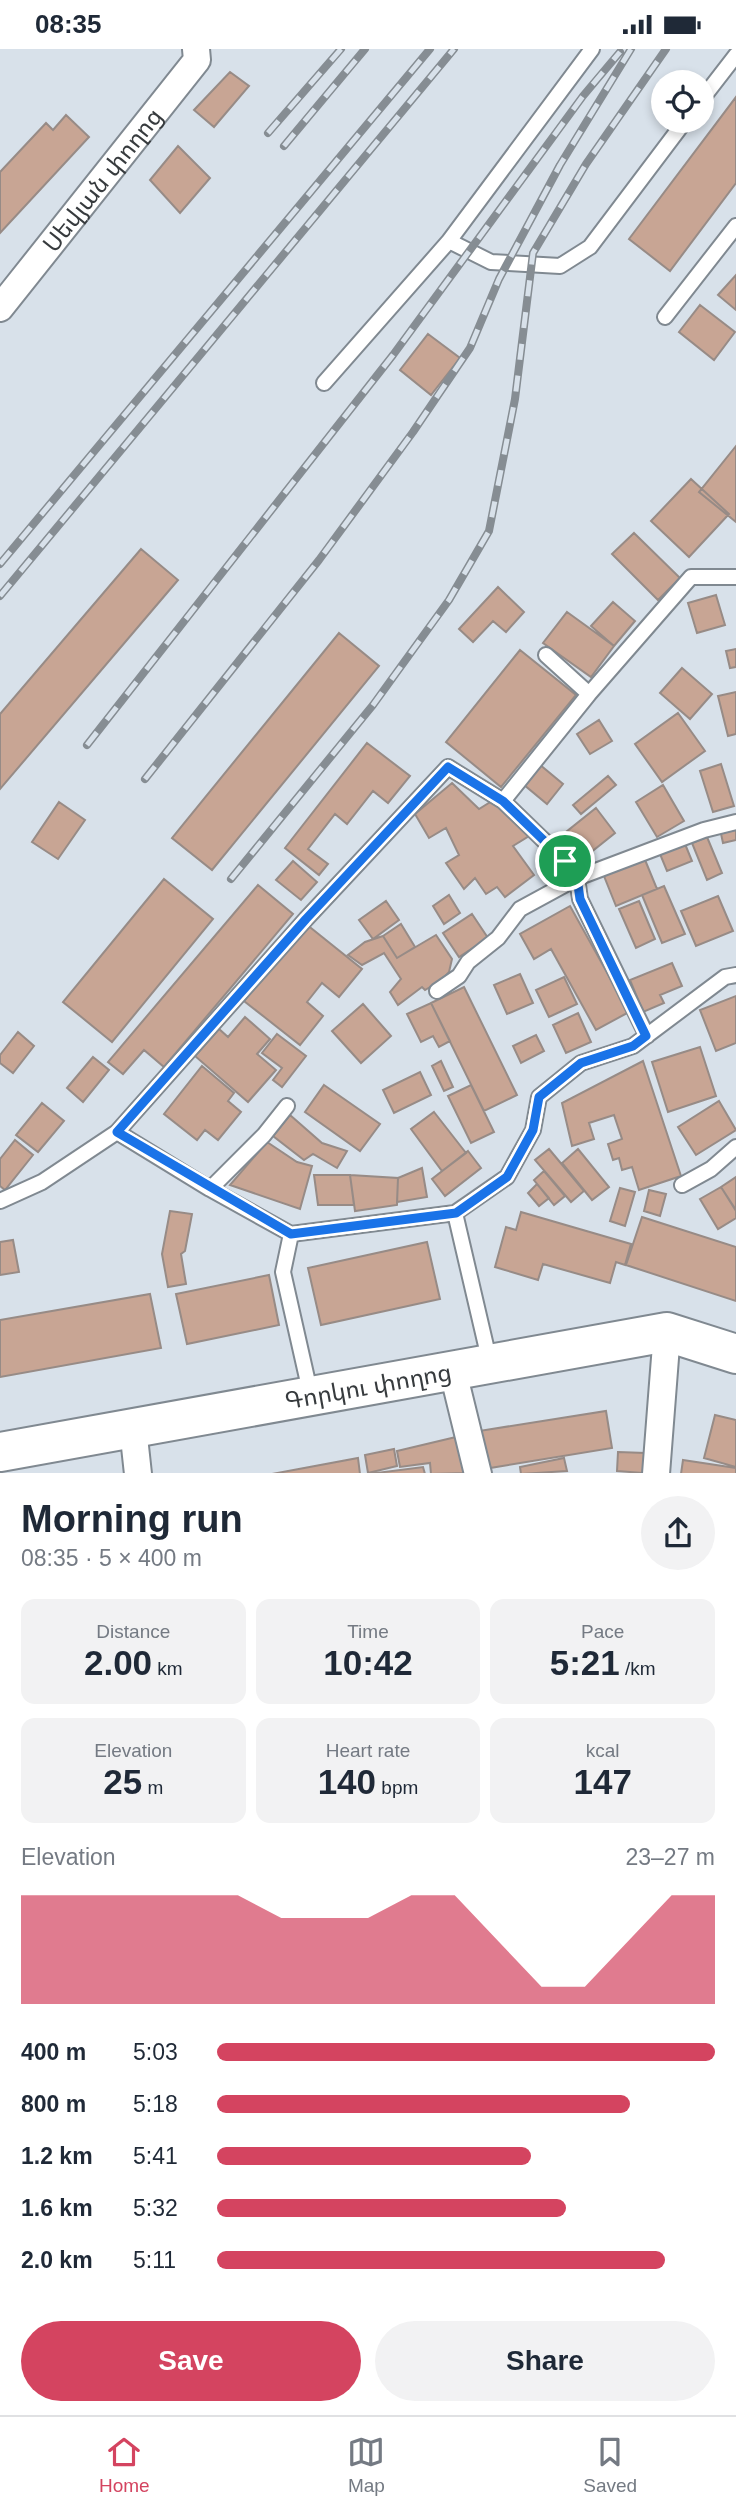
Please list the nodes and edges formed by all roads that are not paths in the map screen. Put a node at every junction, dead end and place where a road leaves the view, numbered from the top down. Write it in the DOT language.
graph roads {
  1 [pos="195,49"];
  2 [pos="592,49"];
  3 [pos="736,55"];
  4 [pos="714,83"];
  5 [pos="676,133"];
  6 [pos="736,226"];
  7 [pos="449,241"];
  8 [pos="0,307"];
  9 [pos="664,317"];
  10 [pos="324,383"];
  11 [pos="736,577"];
  12 [pos="546,655"];
  13 [pos="589,694"];
  14 [pos="503,801"];
  15 [pos="736,823"];
  16 [pos="577,878"];
  17 [pos="736,975"];
  18 [pos="437,991"];
  19 [pos="646,1036"];
  20 [pos="287,1106"];
  21 [pos="117,1132"];
  22 [pos="736,1147"];
  23 [pos="682,1185"];
  24 [pos="210,1189"];
  25 [pos="0,1201"];
  26 [pos="456,1213"];
  27 [pos="291,1234"];
  28 [pos="667,1332"];
  29 [pos="736,1354"];
  30 [pos="472,1368"];
  31 [pos="311,1398"];
  32 [pos="133,1428"];
  33 [pos="0,1453"];
  34 [pos="138,1473"];
  35 [pos="478,1473"];
  36 [pos="656,1473"];
  1 -- 8 [label="street, Սեվյան փողոց"];
  2 -- 7 [label="lane"];
  3 -- 4 [label="lane"];
  5 -- 7 [label="lane"];
  6 -- 9 [label="lane"];
  7 -- 10 [label="lane"];
  11 -- 13 [label="lane"];
  12 -- 13 [label="lane"];
  13 -- 14 [label="lane"];
  14 -- 16 [label="lane"];
  14 -- 21 [label="lane"];
  15 -- 16 [label="lane"];
  16 -- 18 [label="lane"];
  16 -- 19 [label="lane"];
  17 -- 19 [label="lane"];
  19 -- 26 [label="lane"];
  20 -- 24 [label="lane"];
  21 -- 24 [label="lane"];
  21 -- 25 [label="lane"];
  22 -- 23 [label="lane"];
  24 -- 27 [label="lane"];
  26 -- 27 [label="lane"];
  26 -- 30 [label="lane"];
  27 -- 31 [label="lane"];
  28 -- 29 [label="main road, Գորկու փողոց"];
  28 -- 30 [label="main road, Գորկու փողոց"];
  28 -- 36 [label="street"];
  30 -- 31 [label="main road, Գորկու փողոց"];
  30 -- 35 [label="street"];
  31 -- 32 [label="main road, Գորկու փողոց"];
  32 -- 33 [label="main road, Գորկու փողոց"];
  32 -- 34 [label="street"];
}
